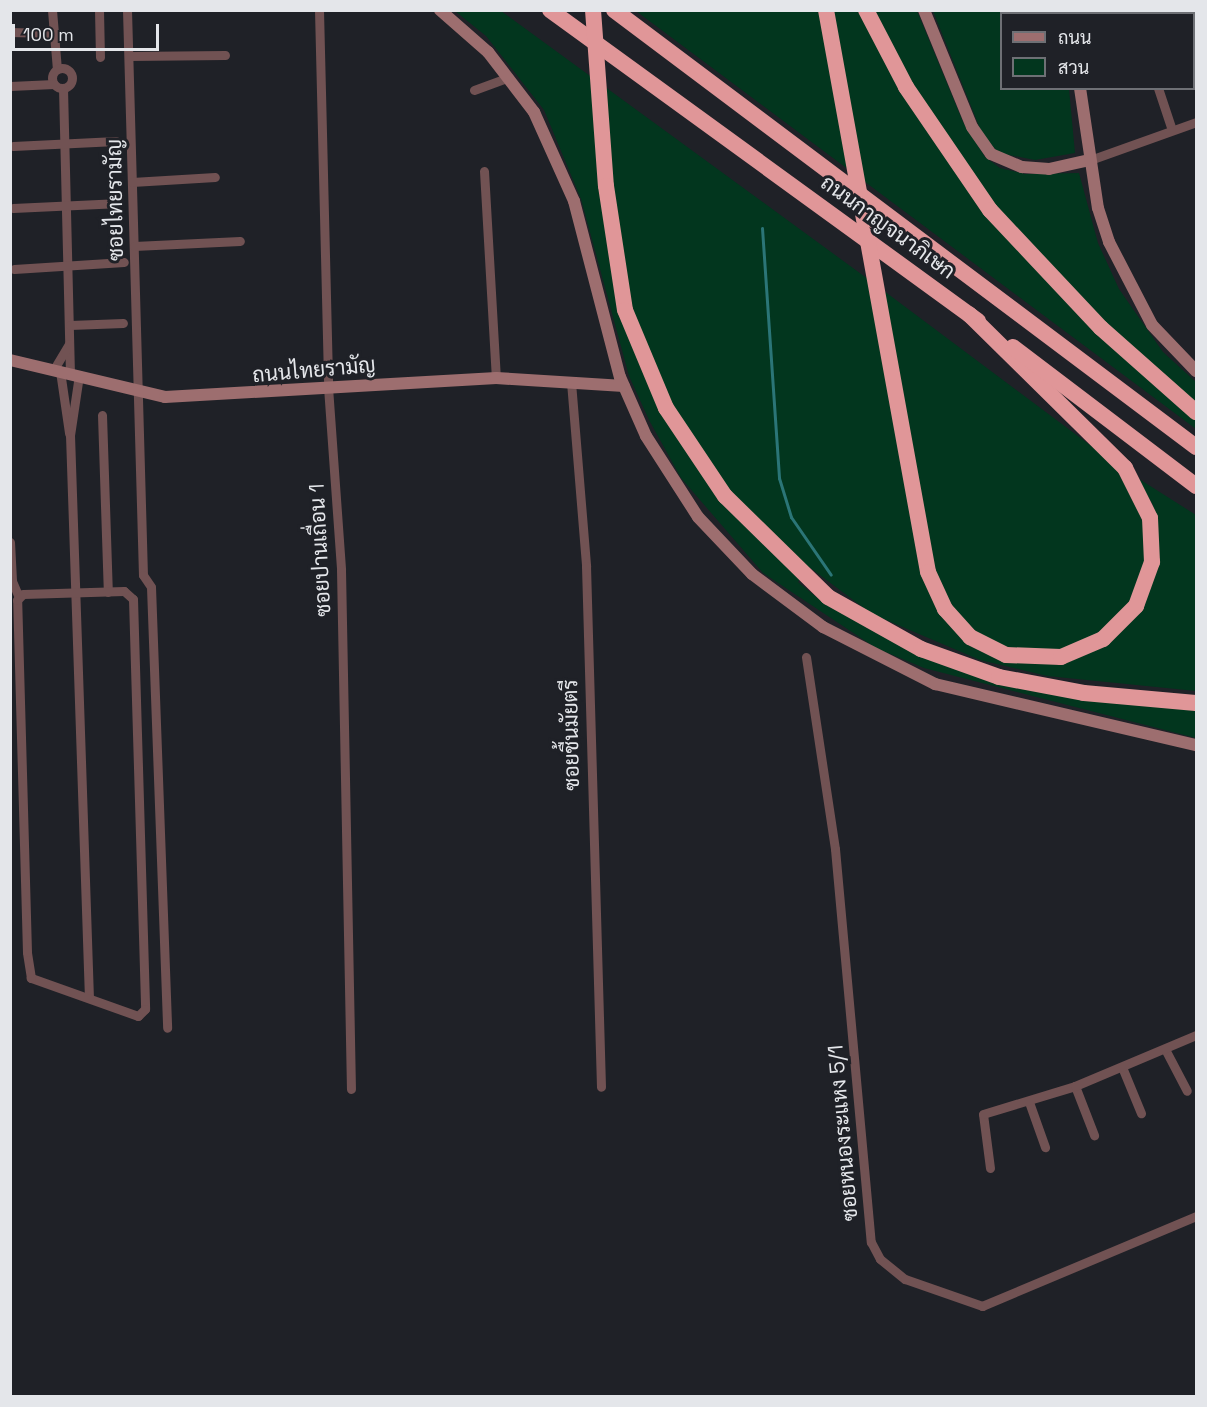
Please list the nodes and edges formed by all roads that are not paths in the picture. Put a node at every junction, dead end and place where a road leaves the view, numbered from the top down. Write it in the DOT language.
graph roads {
  1 [pos="52,10"];
  2 [pos="99,10"];
  3 [pos="128,10"];
  4 [pos="319,10"];
  5 [pos="440,10"];
  6 [pos="550,10"];
  7 [pos="593,10"];
  8 [pos="614,10"];
  9 [pos="826,10"];
  10 [pos="866,10"];
  11 [pos="924,10"];
  12 [pos="10,32"];
  13 [pos="53,33"];
  14 [pos="225,55"];
  15 [pos="129,56"];
  16 [pos="100,57"];
  17 [pos="57,69"];
  18 [pos="509,77"];
  19 [pos="58,86"];
  20 [pos="10,87"];
  21 [pos="474,90"];
  22 [pos="1080,90"];
  23 [pos="1159,90"];
  24 [pos="1164,90"];
  25 [pos="1197,122"];
  26 [pos="1174,129"];
  27 [pos="116,141"];
  28 [pos="64,144"];
  29 [pos="13,146"];
  30 [pos="1090,160"];
  31 [pos="484,171"];
  32 [pos="215,177"];
  33 [pos="132,182"];
  34 [pos="120,203"];
  35 [pos="68,204"];
  36 [pos="13,208"];
  37 [pos="240,242"];
  38 [pos="134,246"];
  39 [pos="124,262"];
  40 [pos="70,266"];
  41 [pos="14,269"];
  42 [pos="969,314"];
  43 [pos="123,323"];
  44 [pos="70,325"];
  45 [pos="69,344"];
  46 [pos="10,360"];
  47 [pos="1197,371"];
  48 [pos="66,372"];
  49 [pos="496,378"];
  50 [pos="571,382"];
  51 [pos="624,386"];
  52 [pos="328,387"];
  53 [pos="137,389"];
  54 [pos="1197,412"];
  55 [pos="102,415"];
  56 [pos="70,435"];
  57 [pos="1197,447"];
  58 [pos="1197,486"];
  59 [pos="10,542"];
  60 [pos="75,592"];
  61 [pos="108,592"];
  62 [pos="18,596"];
  63 [pos="806,657"];
  64 [pos="1197,703"];
  65 [pos="1197,745"];
  66 [pos="89,998"];
  67 [pos="167,1028"];
  68 [pos="1197,1035"];
  69 [pos="1165,1049"];
  70 [pos="1122,1067"];
  71 [pos="1075,1086"];
  72 [pos="601,1087"];
  73 [pos="351,1089"];
  74 [pos="1187,1091"];
  75 [pos="1029,1102"];
  76 [pos="1141,1113"];
  77 [pos="1094,1135"];
  78 [pos="1045,1147"];
  79 [pos="990,1168"];
  80 [pos="1197,1216"];
  1 -- 13 [label="street"];
  2 -- 16 [label="street"];
  3 -- 15 [label="street, ซอยไทยรามัญ"];
  4 -- 52 [label="street, ซอยปานเถื่อน 1"];
  5 -- 18 [label="main road"];
  6 -- 42 [label="highway, ถนนกาญจนาภิเษก"];
  7 -- 64 [label="highway"];
  8 -- 57 [label="highway, ถนนกาญจนาภิเษก"];
  9 -- 42 [label="highway"];
  10 -- 54 [label="highway"];
  11 -- 30 [label="main road"];
  12 -- 13 [label="street"];
  13 -- 17 [label="street"];
  14 -- 15 [label="street"];
  15 -- 33 [label="street, ซอยไทยรามัญ"];
  17 -- 19 [label="street"];
  17 -- 19 [label="street"];
  18 -- 21 [label="street"];
  18 -- 51 [label="main road"];
  19 -- 20 [label="street"];
  19 -- 28 [label="street"];
  22 -- 30 [label="main road"];
  23 -- 26 [label="street"];
  24 -- 26 [label="street"];
  25 -- 26 [label="street"];
  26 -- 30 [label="street"];
  27 -- 28 [label="street"];
  28 -- 29 [label="street"];
  28 -- 35 [label="street"];
  30 -- 47 [label="main road"];
  31 -- 49 [label="street"];
  32 -- 33 [label="street"];
  33 -- 38 [label="street, ซอยไทยรามัญ"];
  34 -- 35 [label="street"];
  35 -- 36 [label="street"];
  35 -- 40 [label="street"];
  37 -- 38 [label="street"];
  38 -- 53 [label="street, ซอยไทยรามัญ"];
  39 -- 40 [label="street"];
  40 -- 41 [label="street"];
  40 -- 44 [label="street"];
  42 -- 58 [label="highway, ถนนกาญจนาภิเษก"];
  43 -- 44 [label="street"];
  44 -- 45 [label="street"];
  45 -- 48 [label="street"];
  45 -- 48 [label="street"];
  46 -- 48 [label="main road, ถนนไทยรามัญ"];
  48 -- 53 [label="main road, ถนนไทยรามัญ"];
  48 -- 56 [label="street"];
  48 -- 56 [label="street"];
  49 -- 50 [label="main road, ถนนไทยรามัญ"];
  49 -- 52 [label="main road, ถนนไทยรามัญ"];
  50 -- 51 [label="main road, ถนนไทยรามัญ"];
  50 -- 72 [label="street, ซอยชื้นมัยตรี"];
  51 -- 65 [label="main road"];
  52 -- 53 [label="main road, ถนนไทยรามัญ"];
  52 -- 73 [label="street, ซอยปานเถื่อน 1"];
  53 -- 67 [label="street, ซอยไทยรามัญ"];
  55 -- 61 [label="street"];
  56 -- 60 [label="street"];
  59 -- 62 [label="street"];
  60 -- 61 [label="street"];
  60 -- 62 [label="street"];
  60 -- 66 [label="street"];
  61 -- 66 [label="street"];
  62 -- 66 [label="street"];
  63 -- 80 [label="street, ซอยหนองระแหง 5/1"];
  68 -- 69 [label="street"];
  69 -- 70 [label="street"];
  69 -- 74 [label="street"];
  70 -- 71 [label="street"];
  70 -- 76 [label="street"];
  71 -- 75 [label="street"];
  71 -- 77 [label="street"];
  75 -- 78 [label="street"];
  75 -- 79 [label="street"];
}
